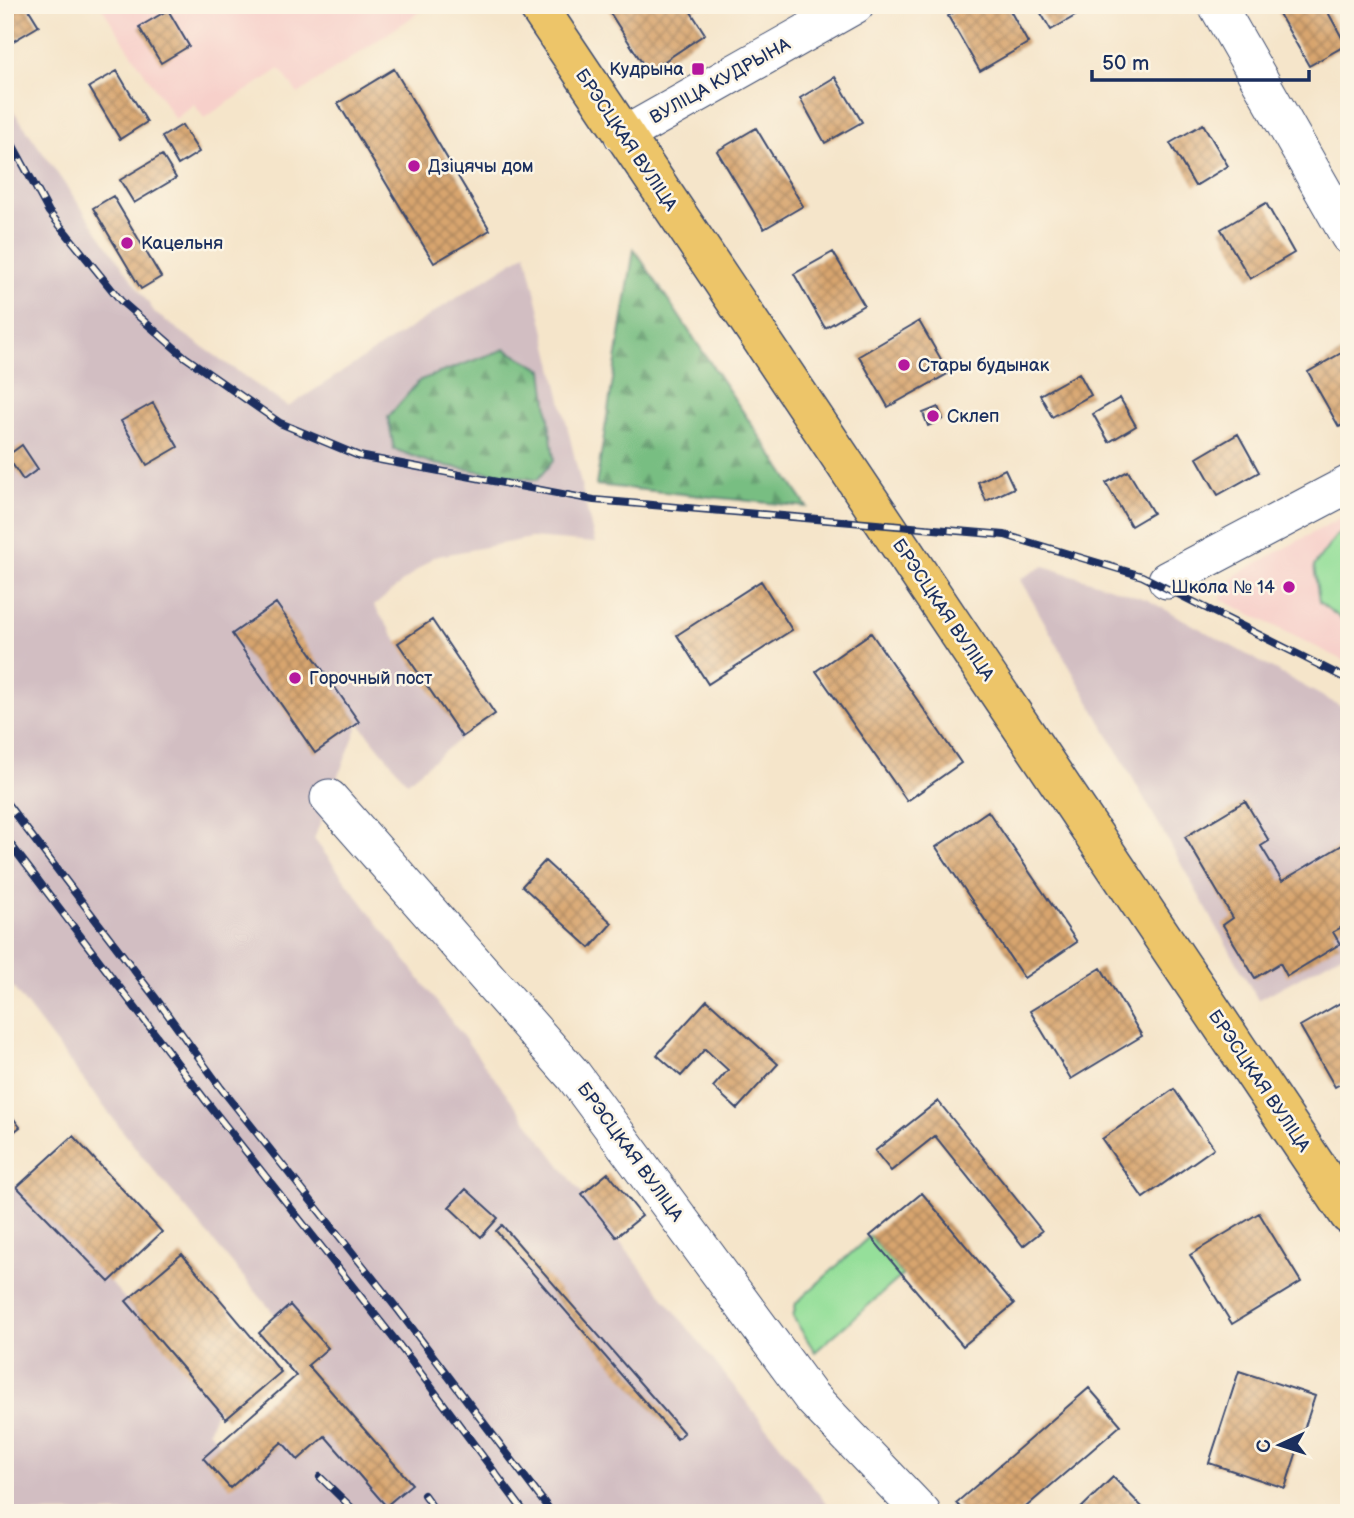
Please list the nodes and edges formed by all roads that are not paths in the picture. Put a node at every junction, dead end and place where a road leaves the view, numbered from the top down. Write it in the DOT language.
graph roads {
  1 [pos="537,5"];
  2 [pos="855,5"];
  3 [pos="1217,5"];
  4 [pos="622,136"];
  5 [pos="1349,236"];
  6 [pos="1349,484"];
  7 [pos="1167,580"];
  8 [pos="329,798"];
  9 [pos="1349,1215"];
  10 [pos="922,1513"];
  1 -- 4 [label="main road, БРЭСЦКАЯ ВУЛІЦА"];
  2 -- 4 [label="street, ВУЛІЦА КУДРЫНА"];
  3 -- 5 [label="street"];
  4 -- 9 [label="main road, БРЭСЦКАЯ ВУЛІЦА"];
  6 -- 7 [label="street"];
  8 -- 10 [label="street, БРЭСЦКАЯ ВУЛІЦА"];
}
